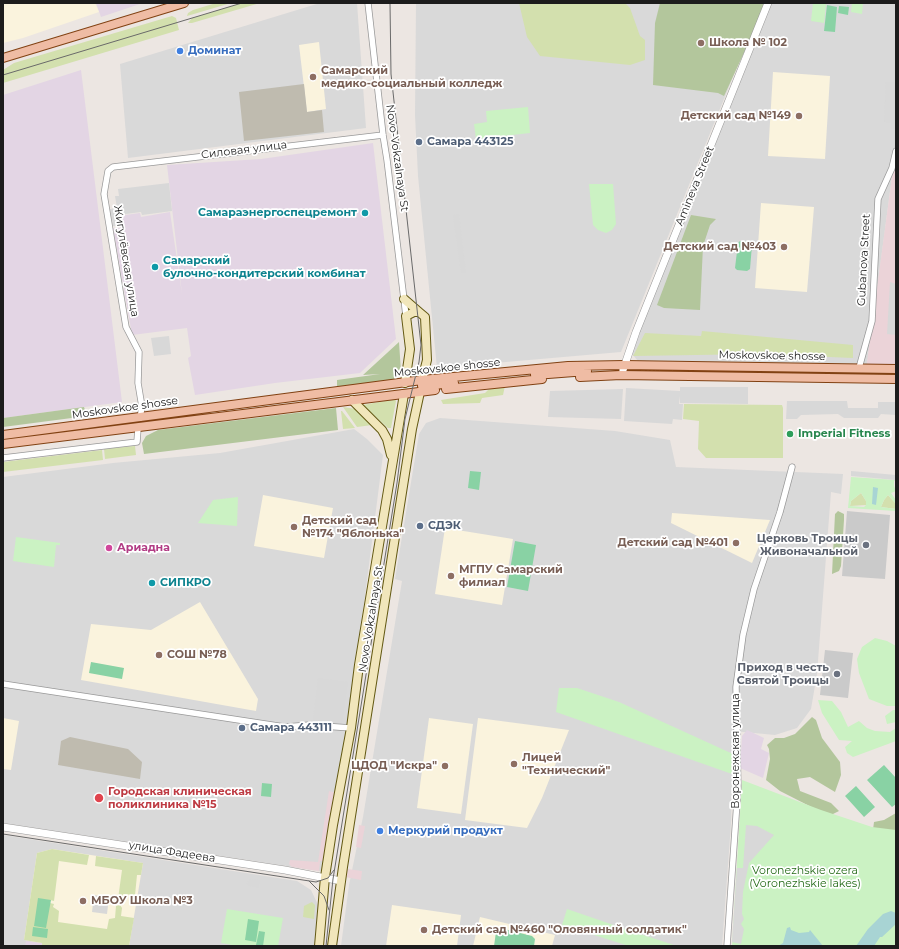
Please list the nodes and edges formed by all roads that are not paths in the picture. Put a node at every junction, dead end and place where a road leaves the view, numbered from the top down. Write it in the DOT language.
graph roads {
  1 [pos="184,3"];
  2 [pos="368,3"];
  3 [pos="768,3"];
  4 [pos="3,58"];
  5 [pos="382,135"];
  6 [pos="896,151"];
  7 [pos="108,171"];
  8 [pos="404,299"];
  9 [pos="419,312"];
  10 [pos="406,316"];
  11 [pos="623,368"];
  12 [pos="896,368"];
  13 [pos="859,370"];
  14 [pos="896,373"];
  15 [pos="896,379"];
  16 [pos="421,386"];
  17 [pos="404,388"];
  18 [pos="350,398"];
  19 [pos="139,423"];
  20 [pos="3,435"];
  21 [pos="3,440"];
  22 [pos="3,444"];
  23 [pos="3,458"];
  24 [pos="392,461"];
  25 [pos="792,467"];
  26 [pos="3,684"];
  27 [pos="351,728"];
  28 [pos="3,827"];
  29 [pos="325,877"];
  30 [pos="341,881"];
  31 [pos="319,946"];
  32 [pos="332,946"];
  33 [pos="727,946"];
  1 -- 4 [label="main road"];
  2 -- 5 [label="street, Novo-Vokzalnaya St"];
  3 -- 11 [label="street, Amineva Street"];
  5 -- 7 [label="street, Силовая улица"];
  5 -- 8 [label="street, Novo-Vokzalnaya St"];
  6 -- 13 [label="street, Gubanova Street"];
  7 -- 19 [label="street, Жигулёвская улица"];
  8 -- 9 [label="main road"];
  8 -- 10 [label="street, Novo-Vokzalnaya St"];
  9 -- 10 [label="main road"];
  9 -- 16 [label="main road, Novo-Vokzalnaya St"];
  10 -- 17 [label="main road, Novo-Vokzalnaya St"];
  11 -- 13 [label="main road, Moskovskoe shosse"];
  11 -- 16 [label="main road, Moskovskoe shosse"];
  12 -- 13 [label="main road, Moskovskoe shosse"];
  13 -- 14 [label="main road, Moskovskoe shosse"];
  15 -- 16 [label="main road, Moskovskoe shosse"];
  16 -- 17 [label="main road, Moskovskoe shosse"];
  16 -- 30 [label="main road, Novo-Vokzalnaya St"];
  17 -- 18 [label="main road, Moskovskoe shosse"];
  17 -- 19 [label="main road, Moskovskoe shosse"];
  17 -- 24 [label="main road, Novo-Vokzalnaya St"];
  18 -- 19 [label="main road, Moskovskoe shosse"];
  18 -- 24 [label="main road"];
  19 -- 20 [label="main road, Moskovskoe shosse"];
  19 -- 21 [label="main road, Moskovskoe shosse"];
  19 -- 22 [label="main road, Moskovskoe shosse"];
  19 -- 23 [label="street"];
  24 -- 27 [label="main road, Novo-Vokzalnaya St"];
  25 -- 33 [label="street, Воронежская улица"];
  26 -- 27 [label="street"];
  27 -- 29 [label="main road, Novo-Vokzalnaya St"];
  28 -- 29 [label="street, улица Фадеева"];
  29 -- 30 [label="street, улица Фадеева"];
  29 -- 31 [label="main road, Novo-Vokzalnaya St"];
  30 -- 32 [label="main road, Novo-Vokzalnaya St"];
}
